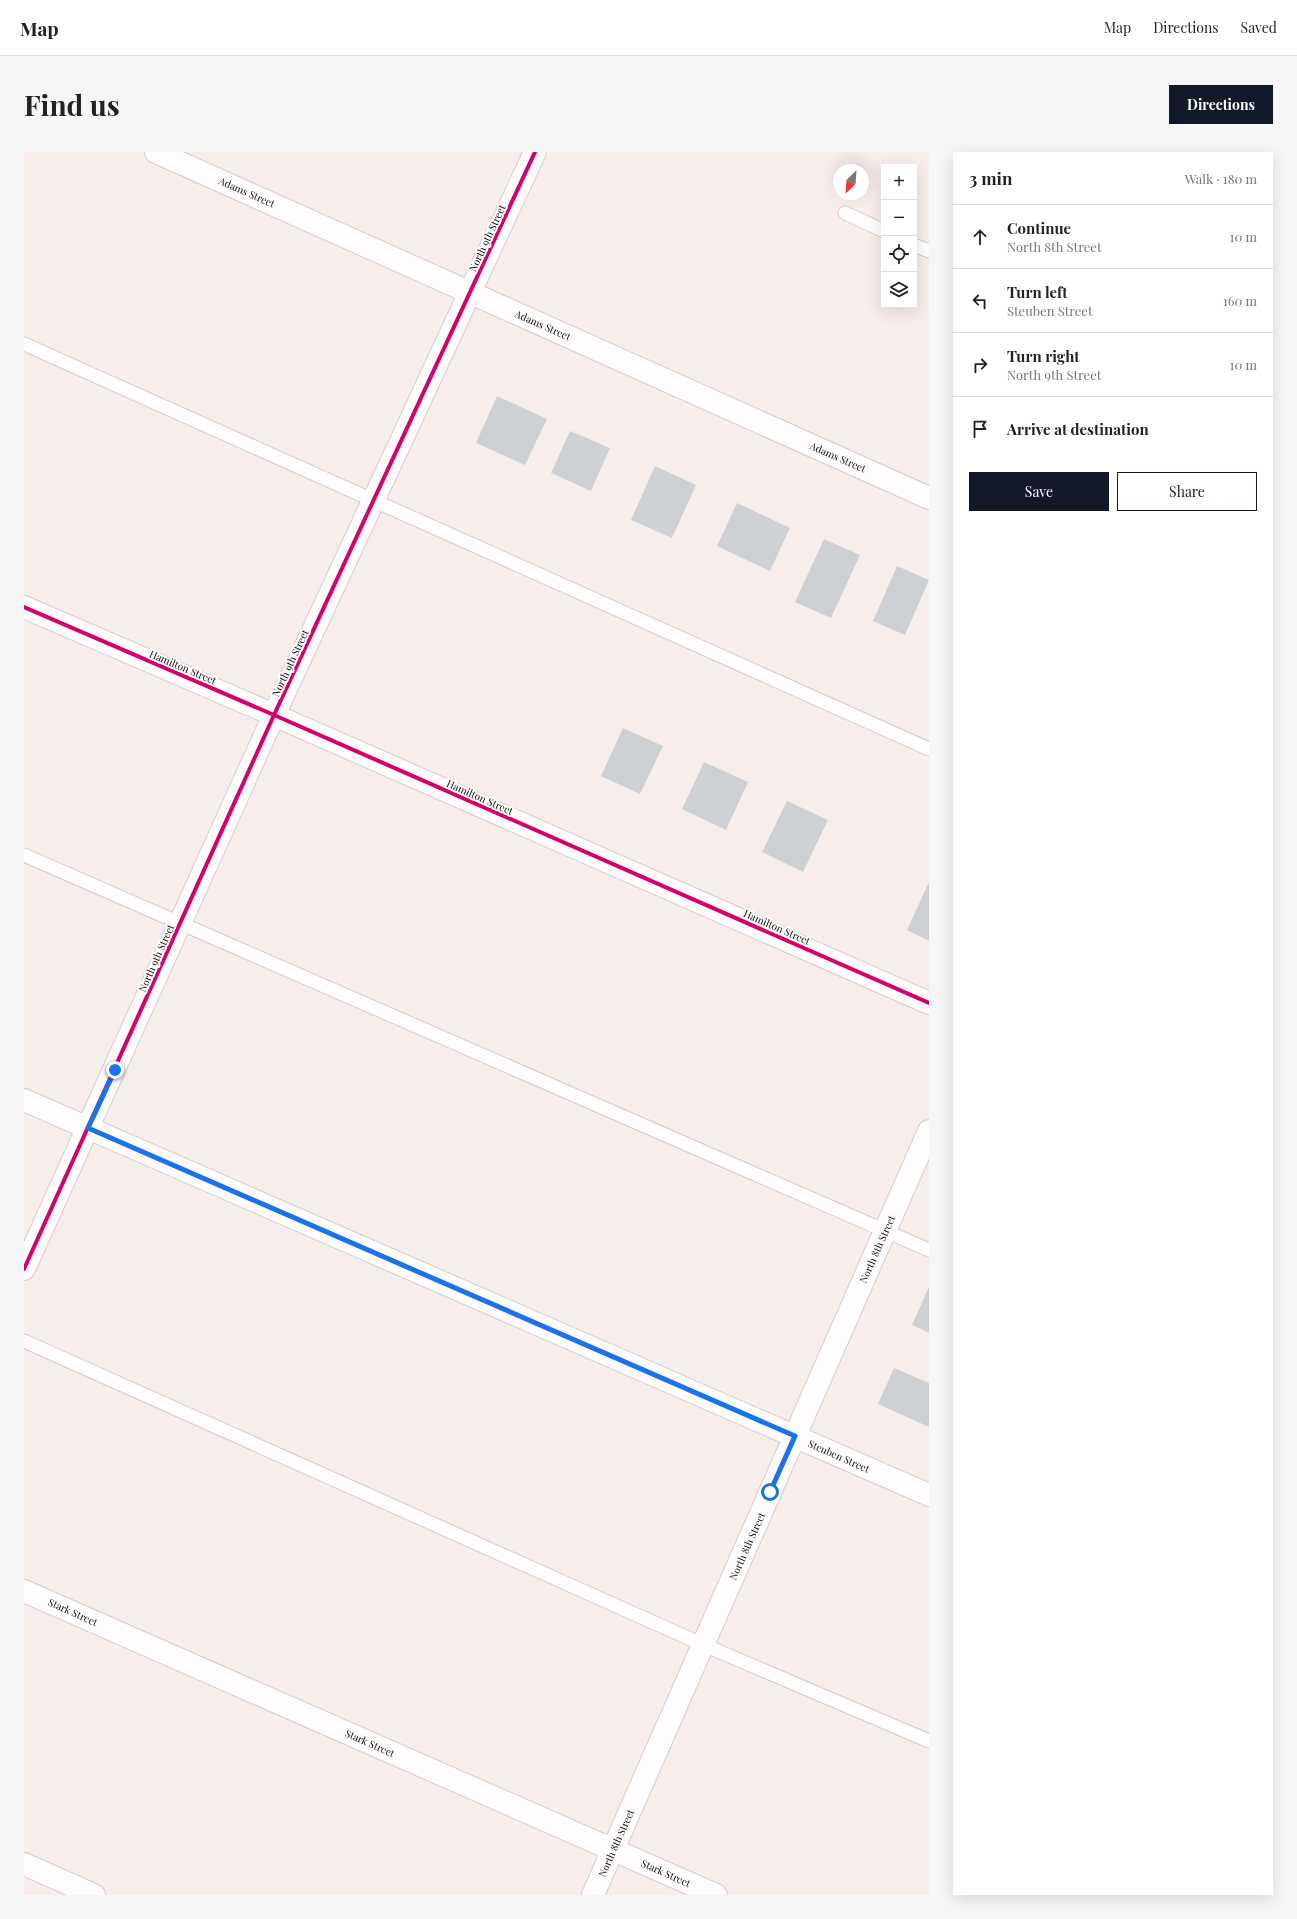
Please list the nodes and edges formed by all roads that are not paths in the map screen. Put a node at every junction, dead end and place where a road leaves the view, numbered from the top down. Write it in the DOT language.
graph roads {
  1 [pos="156,152"];
  2 [pos="535,152"];
  3 [pos="846,213"];
  4 [pos="881,230"];
  5 [pos="917,246"];
  6 [pos="929,251"];
  7 [pos="471,292"];
  8 [pos="24,344"];
  9 [pos="929,498"];
  10 [pos="375,500"];
  11 [pos="24,607"];
  12 [pos="274,715"];
  13 [pos="929,749"];
  14 [pos="24,855"];
  15 [pos="180,924"];
  16 [pos="929,1003"];
  17 [pos="24,1100"];
  18 [pos="88,1128"];
  19 [pos="929,1131"];
  20 [pos="885,1230"];
  21 [pos="929,1250"];
  22 [pos="24,1269"];
  23 [pos="24,1341"];
  24 [pos="795,1436"];
  25 [pos="929,1495"];
  26 [pos="24,1591"];
  27 [pos="704,1644"];
  28 [pos="929,1741"];
  29 [pos="613,1850"];
  30 [pos="24,1864"];
  31 [pos="94,1895"];
  32 [pos="594,1895"];
  33 [pos="716,1895"];
  1 -- 7 [label="street, Adams Street"];
  2 -- 7 [label="street, North 9th Street"];
  3 -- 4 [label="lane"];
  5 -- 6 [label="lane"];
  7 -- 9 [label="street, Adams Street"];
  7 -- 10 [label="street, North 9th Street"];
  8 -- 10 [label="lane"];
  10 -- 12 [label="street, North 9th Street"];
  10 -- 13 [label="lane"];
  11 -- 12 [label="street, Hamilton Street"];
  12 -- 15 [label="street, North 9th Street"];
  12 -- 16 [label="street, Hamilton Street"];
  14 -- 15 [label="lane"];
  15 -- 18 [label="street, North 9th Street"];
  15 -- 20 [label="lane"];
  17 -- 18 [label="street, Steuben Street"];
  18 -- 22 [label="street, North 9th Street"];
  18 -- 24 [label="street, Steuben Street"];
  19 -- 20 [label="street, North 8th Street"];
  20 -- 21 [label="lane"];
  20 -- 24 [label="street, North 8th Street"];
  23 -- 27 [label="lane"];
  24 -- 25 [label="street, Steuben Street"];
  24 -- 27 [label="street, North 8th Street"];
  26 -- 29 [label="street, Stark Street"];
  27 -- 28 [label="lane"];
  27 -- 29 [label="street, North 8th Street"];
  29 -- 32 [label="street, North 8th Street"];
  29 -- 33 [label="street, Stark Street"];
  30 -- 31 [label="street"];
}
